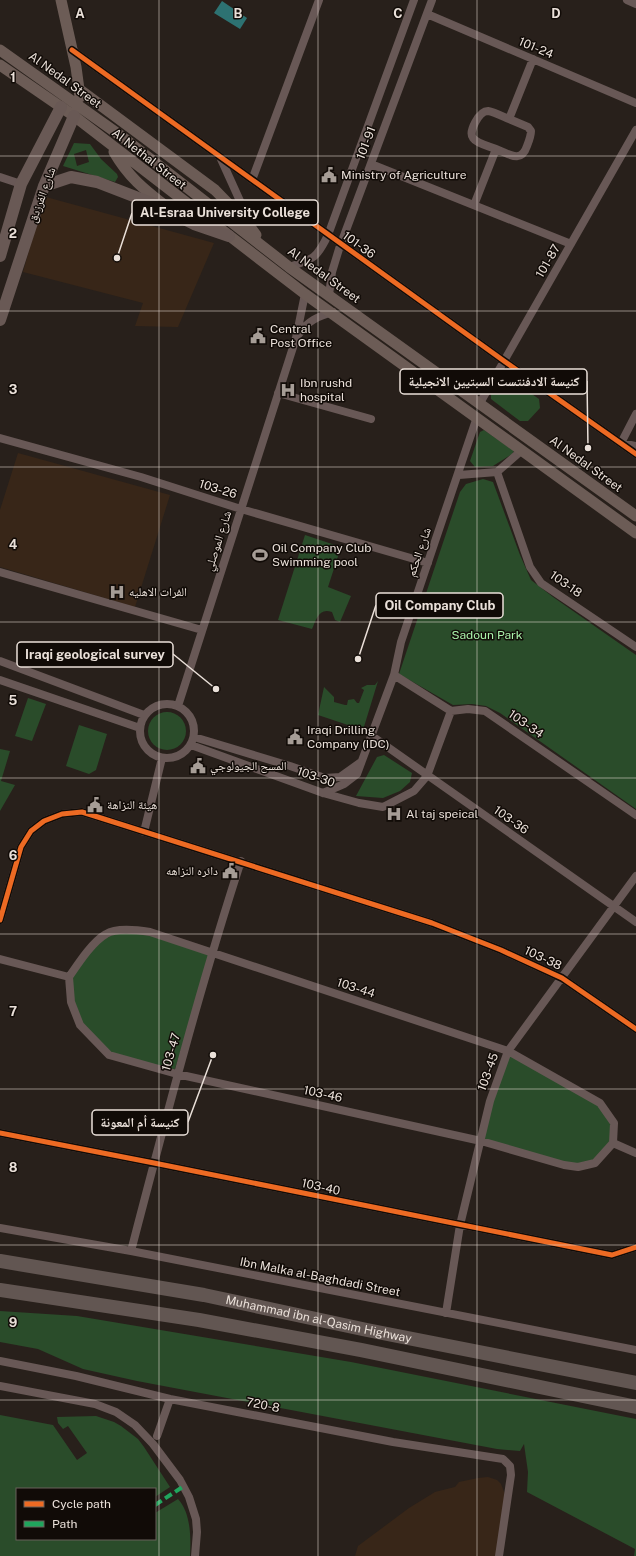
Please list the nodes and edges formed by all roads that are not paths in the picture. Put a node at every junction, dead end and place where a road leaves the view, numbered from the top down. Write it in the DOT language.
graph roads {
  1 [pos="61,0"];
  2 [pos="319,0"];
  3 [pos="414,0"];
  4 [pos="432,0"];
  5 [pos="627,0"];
  6 [pos="636,4"];
  7 [pos="427,14"];
  8 [pos="0,50"];
  9 [pos="72,50"];
  10 [pos="533,59"];
  11 [pos="0,65"];
  12 [pos="80,90"];
  13 [pos="65,103"];
  14 [pos="636,103"];
  15 [pos="76,111"];
  16 [pos="508,119"];
  17 [pos="636,130"];
  18 [pos="111,146"];
  19 [pos="159,149"];
  20 [pos="496,149"];
  21 [pos="220,157"];
  22 [pos="151,160"];
  23 [pos="371,164"];
  24 [pos="0,177"];
  25 [pos="252,180"];
  26 [pos="21,184"];
  27 [pos="44,186"];
  28 [pos="474,205"];
  29 [pos="178,215"];
  30 [pos="252,230"];
  31 [pos="328,235"];
  32 [pos="229,236"];
  33 [pos="341,244"];
  34 [pos="571,244"];
  35 [pos="261,245"];
  36 [pos="0,256"];
  37 [pos="289,267"];
  38 [pos="305,294"];
  39 [pos="329,295"];
  40 [pos="333,312"];
  41 [pos="0,320"];
  42 [pos="296,338"];
  43 [pos="504,362"];
  44 [pos="278,394"];
  45 [pos="480,404"];
  46 [pos="636,414"];
  47 [pos="477,417"];
  48 [pos="371,420"];
  49 [pos="0,438"];
  50 [pos="621,443"];
  51 [pos="636,446"];
  52 [pos="521,451"];
  53 [pos="636,454"];
  54 [pos="496,472"];
  55 [pos="459,475"];
  56 [pos="241,508"];
  57 [pos="636,516"];
  58 [pos="636,533"];
  59 [pos="428,562"];
  60 [pos="0,572"];
  61 [pos="202,630"];
  62 [pos="636,647"];
  63 [pos="0,661"];
  64 [pos="394,675"];
  65 [pos="0,680"];
  66 [pos="178,706"];
  67 [pos="451,711"];
  68 [pos="144,716"];
  69 [pos="140,728"];
  70 [pos="372,736"];
  71 [pos="194,737"];
  72 [pos="191,745"];
  73 [pos="162,758"];
  74 [pos="361,762"];
  75 [pos="427,776"];
  76 [pos="323,793"];
  77 [pos="636,816"];
  78 [pos="144,832"];
  79 [pos="240,861"];
  80 [pos="636,876"];
  81 [pos="613,906"];
  82 [pos="0,920"];
  83 [pos="636,922"];
  84 [pos="211,953"];
  85 [pos="0,959"];
  86 [pos="69,977"];
  87 [pos="562,978"];
  88 [pos="636,1029"];
  89 [pos="508,1051"];
  90 [pos="177,1074"];
  91 [pos="0,1133"];
  92 [pos="481,1141"];
  93 [pos="612,1143"];
  94 [pos="636,1153"];
  95 [pos="154,1163"];
  96 [pos="460,1225"];
  97 [pos="0,1228"];
  98 [pos="636,1247"];
  99 [pos="131,1251"];
  100 [pos="0,1257"];
  101 [pos="0,1261"];
  102 [pos="44,1267"];
  103 [pos="0,1290"];
  104 [pos="0,1293"];
  105 [pos="42,1296"];
  106 [pos="446,1314"];
  107 [pos="636,1350"];
  108 [pos="0,1361"];
  109 [pos="636,1383"];
  110 [pos="0,1386"];
  111 [pos="170,1399"];
  112 [pos="636,1407"];
  113 [pos="157,1436"];
  114 [pos="195,1556"];
  115 [pos="499,1556"];
  1 -- 9 [label="main road"];
  2 -- 25 [label="street"];
  3 -- 31 [label="street, 101-91"];
  4 -- 7 [label="street, 101-91"];
  5 -- 6 [label="street"];
  7 -- 10 [label="street, 101-24"];
  7 -- 23 [label="street, 101-91"];
  8 -- 13 [label="main road, Al Nedal Street"];
  9 -- 12 [label="main road"];
  9 -- 21 [label="street, 101-36"];
  10 -- 14 [label="street, 101-24"];
  10 -- 16 [label="street"];
  11 -- 13 [label="main road, Al Nedal Street"];
  12 -- 13 [label="main road"];
  12 -- 15 [label="main road"];
  12 -- 19 [label="main road"];
  13 -- 15 [label="main road, Al Nedal Street"];
  13 -- 26 [label="main road, شارع الفرزدق"];
  15 -- 18 [label="main road, Al Nethal Street"];
  15 -- 22 [label="main road, Al Nedal Street"];
  15 -- 27 [label="main road, شارع الفرزدق"];
  16 -- 20 [label="street"];
  16 -- 20 [label="street"];
  17 -- 34 [label="street, 101-87"];
  18 -- 29 [label="main road"];
  18 -- 32 [label="main road, Al Nethal Street"];
  19 -- 22 [label="main road"];
  19 -- 30 [label="main road"];
  20 -- 28 [label="street"];
  21 -- 25 [label="street, 101-36"];
  21 -- 30 [label="street"];
  22 -- 35 [label="main road, Al Nedal Street"];
  23 -- 28 [label="street"];
  23 -- 33 [label="street, 101-91"];
  24 -- 26 [label="street"];
  25 -- 31 [label="street, 101-36"];
  26 -- 36 [label="main road, شارع الفرزدق"];
  27 -- 29 [label="main road"];
  27 -- 41 [label="main road, شارع الفرزدق"];
  28 -- 34 [label="street"];
  29 -- 32 [label="main road"];
  30 -- 35 [label="main road"];
  31 -- 33 [label="street, 101-36"];
  31 -- 37 [label="street, 101-91"];
  32 -- 38 [label="main road, Al Nethal Street"];
  33 -- 39 [label="street, 101-91"];
  33 -- 43 [label="street, 101-36"];
  34 -- 43 [label="street, 101-87"];
  35 -- 37 [label="main road, Al Nedal Street"];
  37 -- 39 [label="main road, Al Nedal Street"];
  38 -- 40 [label="main road, Al Nethal Street"];
  38 -- 42 [label="street, شارع الموصلي"];
  39 -- 45 [label="main road, Al Nedal Street"];
  40 -- 42 [label="street, شارع الموصلي"];
  40 -- 47 [label="main road, Al Nethal Street"];
  42 -- 44 [label="street, شارع الموصلي"];
  43 -- 45 [label="street, 101-87"];
  43 -- 50 [label="street, 101-36"];
  44 -- 48 [label="street"];
  44 -- 56 [label="street, شارع الموصلي"];
  45 -- 57 [label="main road, Al Nedal Street"];
  46 -- 50 [label="street"];
  47 -- 52 [label="main road, Al Nethal Street"];
  47 -- 55 [label="street, شارع الحكم"];
  49 -- 56 [label="street, 103-26"];
  50 -- 51 [label="street"];
  50 -- 53 [label="street, 101-36"];
  52 -- 54 [label="street"];
  52 -- 58 [label="main road, Al Nethal Street"];
  54 -- 55 [label="street"];
  54 -- 62 [label="street, 103-18"];
  55 -- 59 [label="street, شارع الحكم"];
  56 -- 59 [label="street, 103-26"];
  56 -- 61 [label="street, شارع الموصلي"];
  59 -- 64 [label="street, شارع الحكم"];
  60 -- 61 [label="street"];
  61 -- 66 [label="street, شارع الموصلي"];
  63 -- 68 [label="street"];
  64 -- 67 [label="street"];
  64 -- 70 [label="street, شارع الحكم"];
  65 -- 69 [label="street"];
  66 -- 68 [label="street"];
  66 -- 71 [label="street"];
  67 -- 75 [label="street"];
  67 -- 77 [label="street, 103-34"];
  68 -- 69 [label="street"];
  69 -- 73 [label="street"];
  70 -- 74 [label="street, شارع الحكم"];
  70 -- 75 [label="street, 103-36"];
  71 -- 72 [label="street"];
  71 -- 74 [label="street, 103-30"];
  72 -- 73 [label="street"];
  72 -- 76 [label="street, 103-30"];
  73 -- 78 [label="street"];
  74 -- 76 [label="street, شارع الحكم"];
  75 -- 76 [label="street, 103-30"];
  75 -- 81 [label="street, 103-36"];
  78 -- 79 [label="street, 103-38"];
  78 -- 82 [label="street, 103-38"];
  79 -- 84 [label="street, 103-47"];
  79 -- 87 [label="street, 103-38"];
  80 -- 81 [label="street, 103-45"];
  81 -- 83 [label="street, 103-36"];
  81 -- 87 [label="street, 103-45"];
  84 -- 86 [label="street, 103-44"];
  84 -- 89 [label="street, 103-44"];
  84 -- 90 [label="street, 103-47"];
  85 -- 86 [label="street"];
  86 -- 90 [label="street, 103-46"];
  87 -- 88 [label="street, 103-38"];
  87 -- 89 [label="street, 103-45"];
  89 -- 92 [label="street, 103-45"];
  89 -- 93 [label="street, 103-44"];
  90 -- 92 [label="street, 103-46"];
  90 -- 95 [label="street, 103-47"];
  91 -- 95 [label="street, 103-40"];
  92 -- 93 [label="street, 103-46"];
  92 -- 96 [label="street, 103-45"];
  93 -- 94 [label="street"];
  95 -- 96 [label="street, 103-40"];
  95 -- 99 [label="street, 103-47"];
  96 -- 98 [label="street, 103-40"];
  96 -- 106 [label="street, 103-45"];
  97 -- 99 [label="street, Ibn Malka al-Baghdadi Street"];
  99 -- 106 [label="street, Ibn Malka al-Baghdadi Street"];
  100 -- 102 [label="highway"];
  101 -- 102 [label="highway, Muhammad ibn al-Qasim Highway"];
  102 -- 109 [label="highway, Muhammad ibn al-Qasim Highway"];
  103 -- 105 [label="highway, Muhammad ibn al-Qasim Highway"];
  104 -- 105 [label="highway"];
  105 -- 112 [label="highway, Muhammad ibn al-Qasim Highway"];
  106 -- 107 [label="street, Ibn Malka al-Baghdadi Street"];
  108 -- 111 [label="street, 720-8"];
  110 -- 114 [label="street"];
  111 -- 113 [label="street"];
  111 -- 115 [label="street, 720-8"];
}
